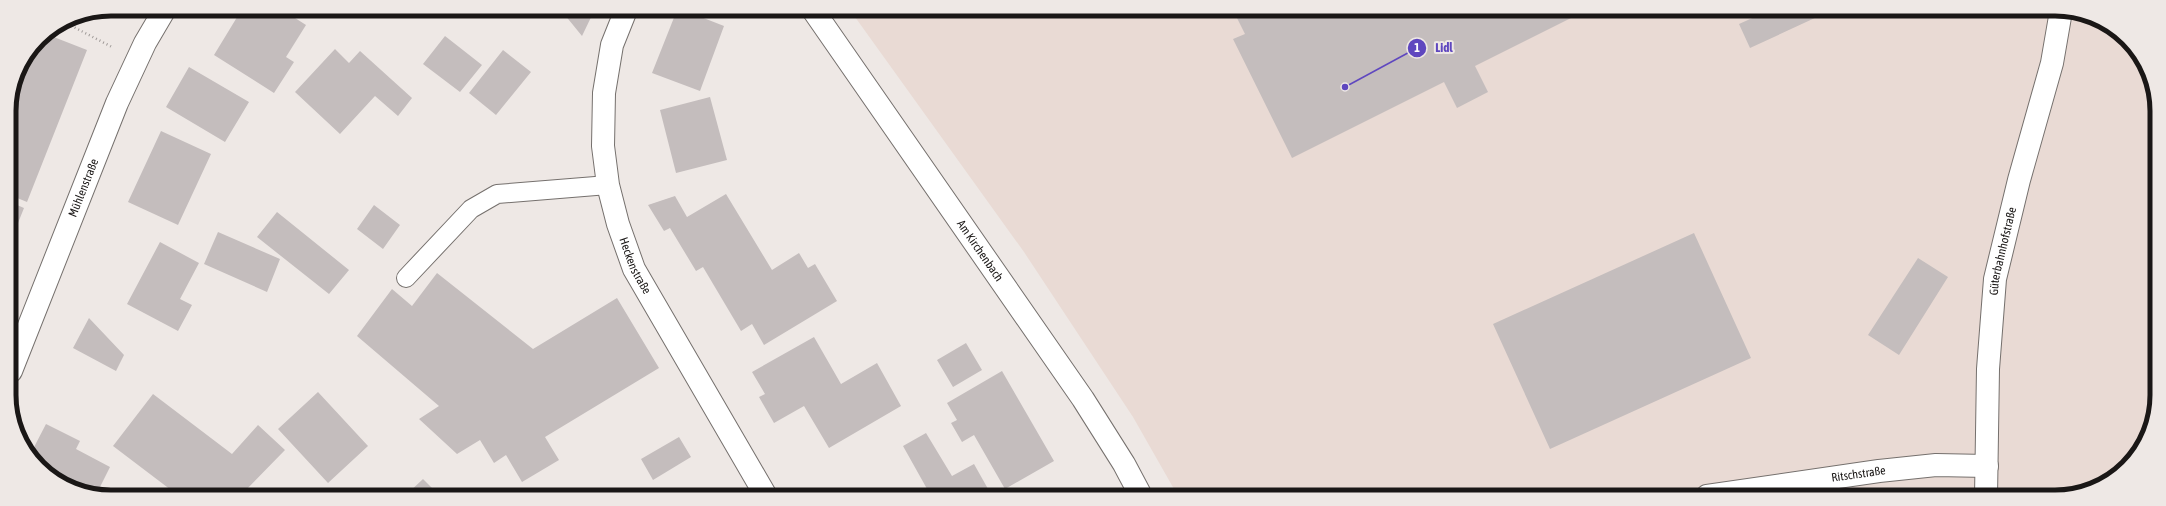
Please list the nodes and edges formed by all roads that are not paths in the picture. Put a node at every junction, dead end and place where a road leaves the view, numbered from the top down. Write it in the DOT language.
graph roads {
  1 [pos="161,16"];
  2 [pos="624,16"];
  3 [pos="817,16"];
  4 [pos="2060,16"];
  5 [pos="608,185"];
  6 [pos="406,278"];
  7 [pos="16,358"];
  8 [pos="1986,466"];
  9 [pos="763,490"];
  10 [pos="1138,490"];
  11 [pos="1748,490"];
  12 [pos="1986,490"];
  1 -- 7 [label="street, Mühlenstraße"];
  2 -- 5 [label="street, Heckenstraße"];
  3 -- 10 [label="street, Am Kirchenbach"];
  4 -- 8 [label="street, Güterbahnhofstraße"];
  5 -- 6 [label="lane"];
  5 -- 9 [label="street, Heckenstraße"];
  8 -- 11 [label="street, Ritschstraße"];
  8 -- 12 [label="street, Güterbahnhofstraße"];
}
